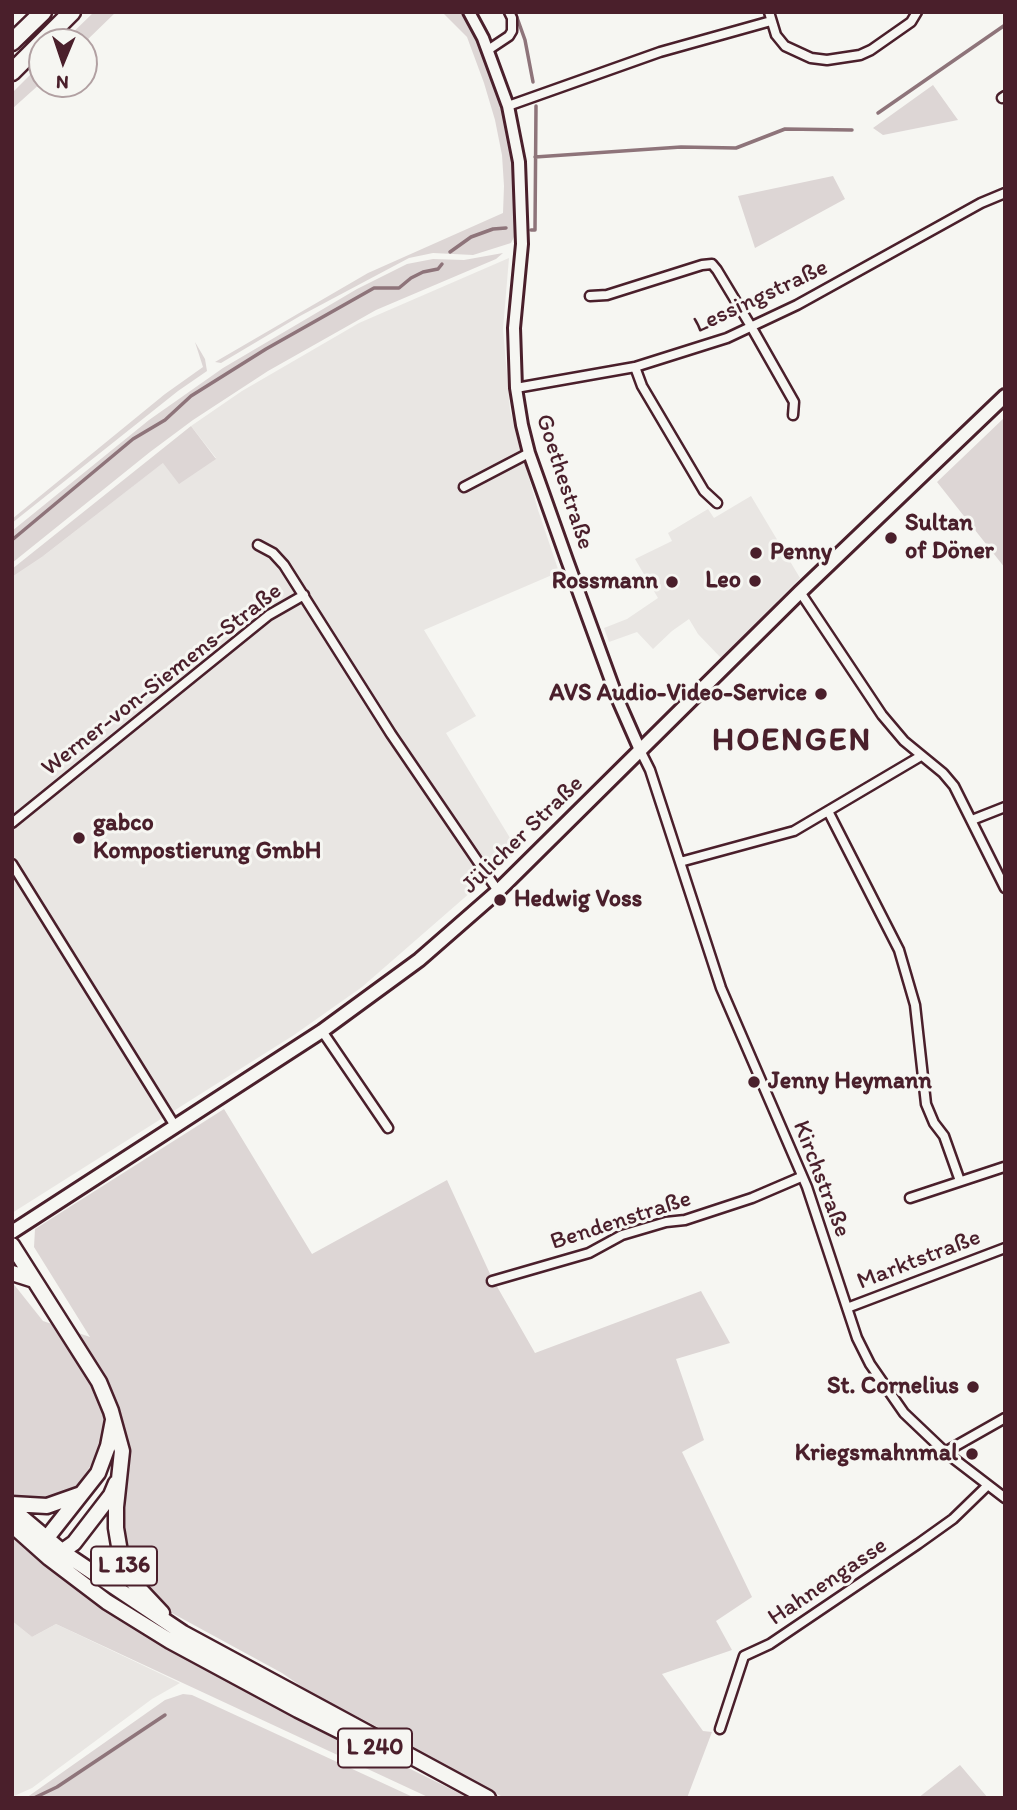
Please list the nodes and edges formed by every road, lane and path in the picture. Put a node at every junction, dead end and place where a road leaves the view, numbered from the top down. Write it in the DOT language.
graph roads {
  1 [pos="43,12"];
  2 [pos="72,12"];
  3 [pos="469,12"];
  4 [pos="509,12"];
  5 [pos="917,12"];
  6 [pos="770,16"];
  7 [pos="12,42"];
  8 [pos="488,50"];
  9 [pos="12,72"];
  10 [pos="508,106"];
  11 [pos="1005,192"];
  12 [pos="590,296"];
  13 [pos="752,328"];
  14 [pos="635,367"];
  15 [pos="516,388"];
  16 [pos="1005,396"];
  17 [pos="793,415"];
  18 [pos="529,453"];
  19 [pos="464,486"];
  20 [pos="717,503"];
  21 [pos="258,545"];
  22 [pos="800,592"];
  23 [pos="304,595"];
  24 [pos="640,750"];
  25 [pos="921,757"];
  26 [pos="1005,807"];
  27 [pos="828,811"];
  28 [pos="972,820"];
  29 [pos="12,823"];
  30 [pos="680,862"];
  31 [pos="12,864"];
  32 [pos="1005,888"];
  33 [pos="498,891"];
  34 [pos="322,1031"];
  35 [pos="175,1126"];
  36 [pos="388,1128"];
  37 [pos="1003,1167"];
  38 [pos="801,1177"];
  39 [pos="960,1181"];
  40 [pos="910,1198"];
  41 [pos="12,1232"];
  42 [pos="12,1245"];
  43 [pos="1005,1248"];
  44 [pos="12,1273"];
  45 [pos="34,1280"];
  46 [pos="492,1282"];
  47 [pos="847,1308"];
  48 [pos="114,1418"];
  49 [pos="1005,1418"];
  50 [pos="945,1452"];
  51 [pos="119,1477"];
  52 [pos="988,1485"];
  53 [pos="85,1492"];
  54 [pos="1005,1498"];
  55 [pos="12,1506"];
  56 [pos="12,1525"];
  57 [pos="46,1539"];
  58 [pos="64,1553"];
  59 [pos="46,1556"];
  60 [pos="183,1633"];
  61 [pos="720,1729"];
  62 [pos="453,1783"];
  63 [pos="480,1798"];
  64 [pos="488,1798"];
  1 -- 7 [label="highway"];
  2 -- 9 [label="highway"];
  3 -- 8 [label="street, Goethestraße"];
  4 -- 8 [label="street"];
  5 -- 6 [label="street"];
  6 -- 10 [label="street"];
  8 -- 10 [label="street, Goethestraße"];
  10 -- 15 [label="street, Goethestraße"];
  11 -- 13 [label="street, Lessingstraße"];
  12 -- 13 [label="street"];
  13 -- 14 [label="street, Lessingstraße"];
  13 -- 17 [label="street"];
  14 -- 15 [label="street, Lessingstraße"];
  14 -- 20 [label="street"];
  15 -- 18 [label="street, Goethestraße"];
  16 -- 22 [label="main road, Jülicher Straße"];
  18 -- 19 [label="street"];
  18 -- 24 [label="street, Goethestraße"];
  21 -- 23 [label="street, Werner-von-Siemens-Straße"];
  22 -- 24 [label="main road, Jülicher Straße"];
  22 -- 25 [label="street"];
  23 -- 29 [label="street, Werner-von-Siemens-Straße"];
  23 -- 33 [label="street, Werner-von-Siemens-Straße"];
  24 -- 30 [label="street, Kirchstraße"];
  24 -- 33 [label="main road, Jülicher Straße"];
  25 -- 27 [label="street"];
  25 -- 28 [label="street"];
  26 -- 28 [label="street"];
  27 -- 30 [label="street"];
  27 -- 39 [label="street"];
  28 -- 32 [label="street"];
  30 -- 38 [label="street, Kirchstraße"];
  31 -- 35 [label="street"];
  33 -- 34 [label="main road, Jülicher Straße"];
  34 -- 35 [label="main road, Jülicher Straße"];
  34 -- 36 [label="street"];
  35 -- 41 [label="main road, Jülicher Straße"];
  37 -- 39 [label="street"];
  38 -- 46 [label="street, Bendenstraße"];
  38 -- 47 [label="street, Kirchstraße"];
  39 -- 40 [label="street"];
  42 -- 45 [label="main road, L 136"];
  43 -- 47 [label="street, Marktstraße"];
  44 -- 45 [label="main road"];
  45 -- 48 [label="main road, L 136"];
  47 -- 50 [label="street, Kirchstraße"];
  48 -- 51 [label="main road, L 136"];
  48 -- 53 [label="main road"];
  49 -- 50 [label="street"];
  50 -- 52 [label="street, Kirchstraße"];
  51 -- 58 [label="main road, L 136"];
  51 -- 60 [label="main road, L 136"];
  52 -- 54 [label="street, Kirchstraße"];
  52 -- 61 [label="street, Hahnengasse"];
  53 -- 55 [label="main road"];
  53 -- 57 [label="main road"];
  55 -- 57 [label="main road, L 240"];
  56 -- 59 [label="main road, L 240"];
  57 -- 58 [label="main road, L 240"];
  57 -- 59 [label="main road"];
  58 -- 59 [label="main road, L 136"];
  58 -- 60 [label="main road, L 240"];
  59 -- 62 [label="main road, L 240"];
  60 -- 62 [label="main road, L 240"];
  62 -- 63 [label="main road, L 240"];
  62 -- 64 [label="main road, L 240"];
}
